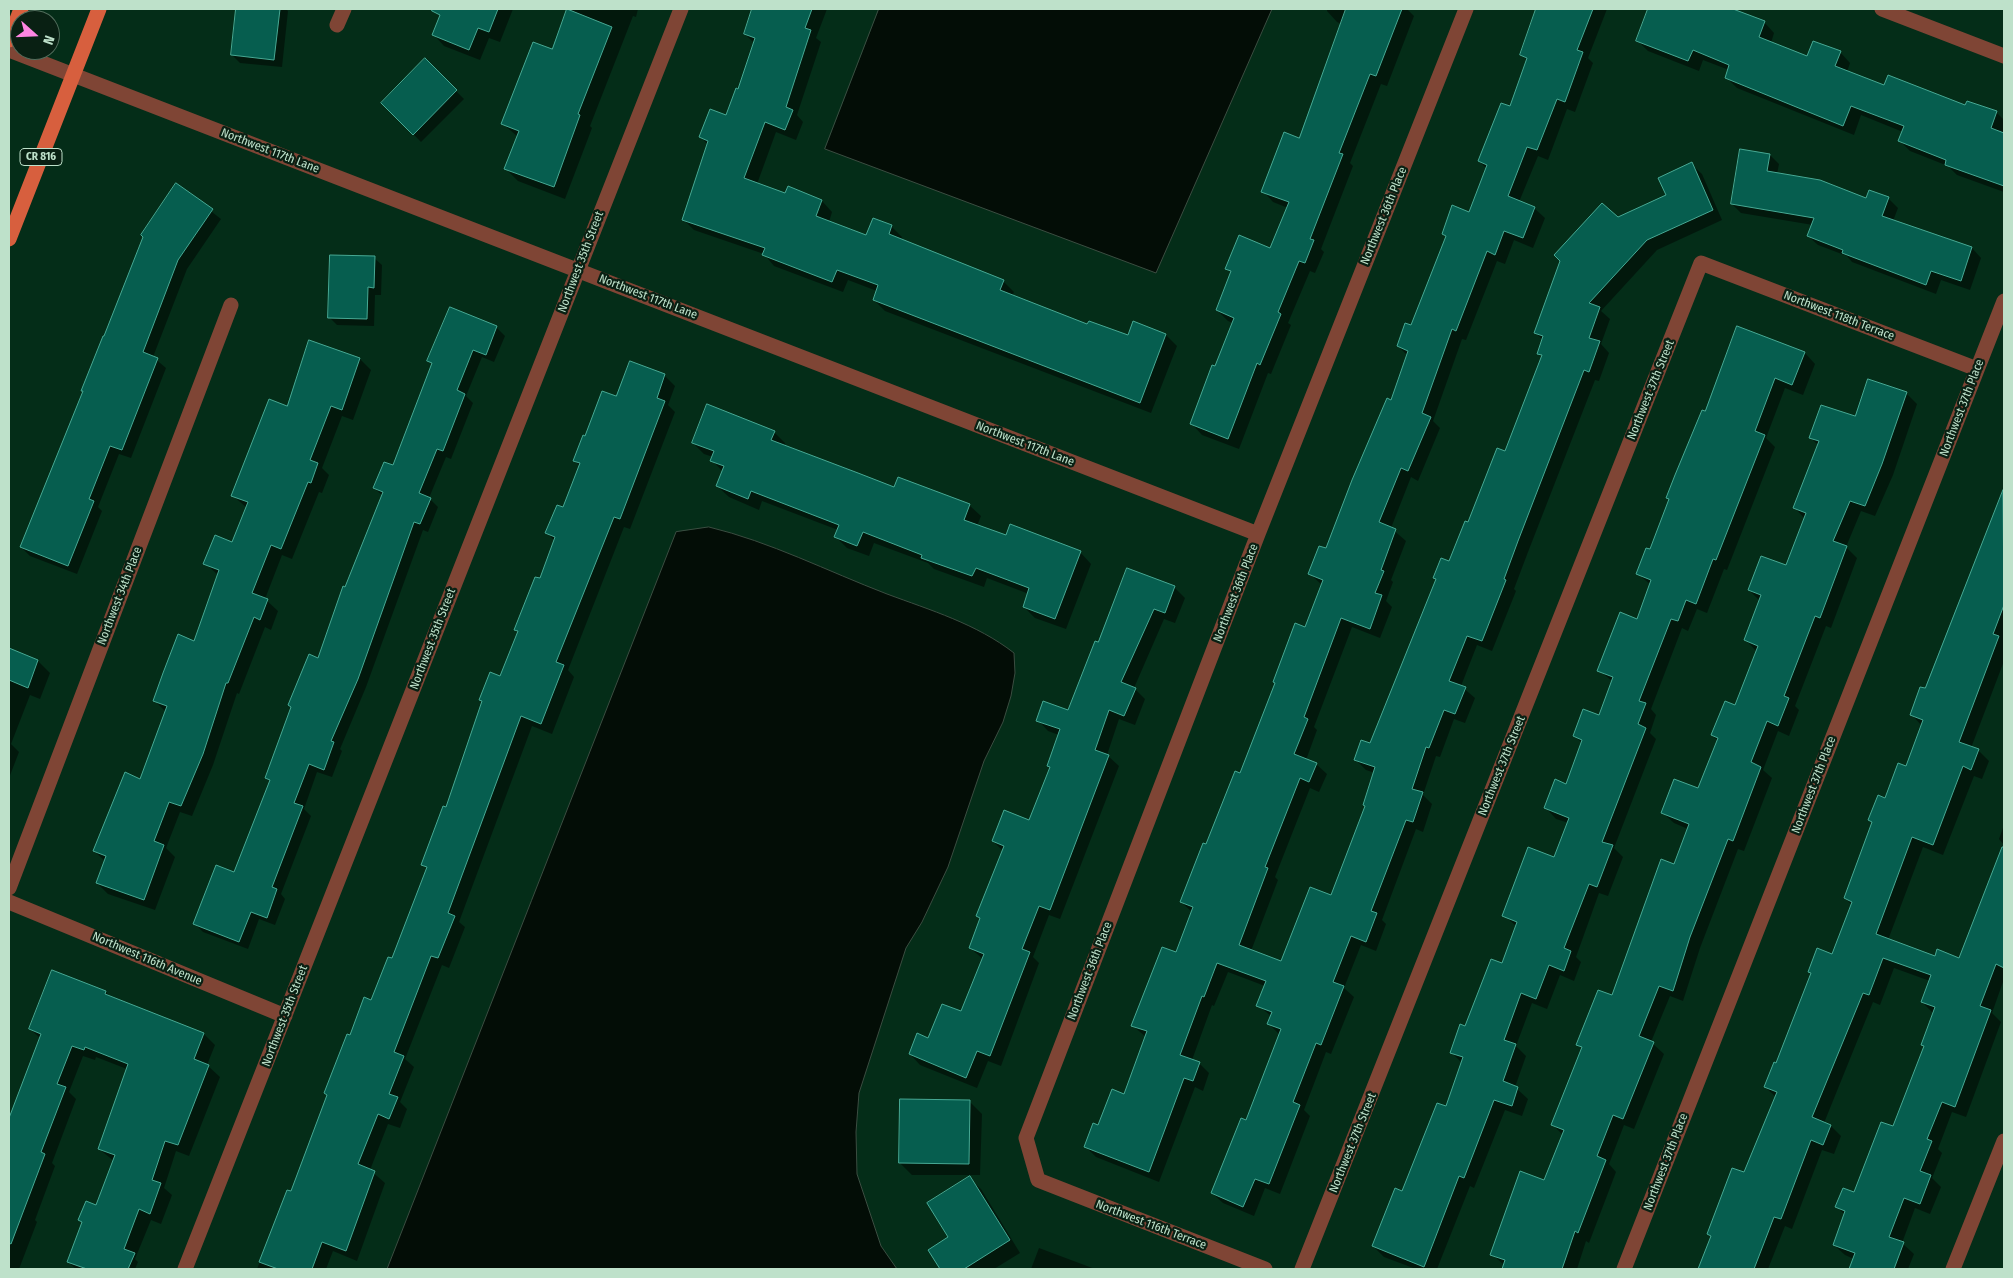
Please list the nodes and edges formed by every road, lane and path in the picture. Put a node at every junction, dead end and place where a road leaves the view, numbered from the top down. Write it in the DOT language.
graph roads {
  1 [pos="21,9"];
  2 [pos="99,9"];
  3 [pos="344,9"];
  4 [pos="681,9"];
  5 [pos="1466,9"];
  6 [pos="1882,9"];
  7 [pos="337,25"];
  8 [pos="9,40"];
  9 [pos="9,50"];
  10 [pos="2004,56"];
  11 [pos="73,75"];
  12 [pos="9,239"];
  13 [pos="1701,263"];
  14 [pos="578,270"];
  15 [pos="2004,301"];
  16 [pos="231,305"];
  17 [pos="1977,369"];
  18 [pos="1258,534"];
  19 [pos="9,888"];
  20 [pos="9,902"];
  21 [pos="285,1016"];
  22 [pos="2004,1141"];
  23 [pos="1038,1180"];
  24 [pos="185,1269"];
  25 [pos="1265,1269"];
  26 [pos="1302,1269"];
  27 [pos="1624,1269"];
  28 [pos="1953,1269"];
  1 -- 8 [label="main road"];
  2 -- 11 [label="main road, CR 816"];
  3 -- 7 [label="street"];
  4 -- 14 [label="street, Northwest 35th Street"];
  5 -- 18 [label="street, Northwest 36th Place"];
  6 -- 10 [label="street"];
  9 -- 11 [label="street, Northwest 117th Lane"];
  11 -- 12 [label="main road, CR 816"];
  11 -- 14 [label="street, Northwest 117th Lane"];
  13 -- 17 [label="street, Northwest 118th Terrace"];
  13 -- 26 [label="street, Northwest 37th Street"];
  14 -- 18 [label="street, Northwest 117th Lane"];
  14 -- 21 [label="street, Northwest 35th Street"];
  15 -- 17 [label="street, Northwest 37th Place"];
  16 -- 19 [label="street, Northwest 34th Place"];
  17 -- 27 [label="street, Northwest 37th Place"];
  18 -- 23 [label="street, Northwest 36th Place"];
  20 -- 21 [label="street, Northwest 116th Avenue"];
  21 -- 24 [label="street, Northwest 35th Street"];
  22 -- 28 [label="street"];
  23 -- 25 [label="street, Northwest 116th Terrace"];
}
